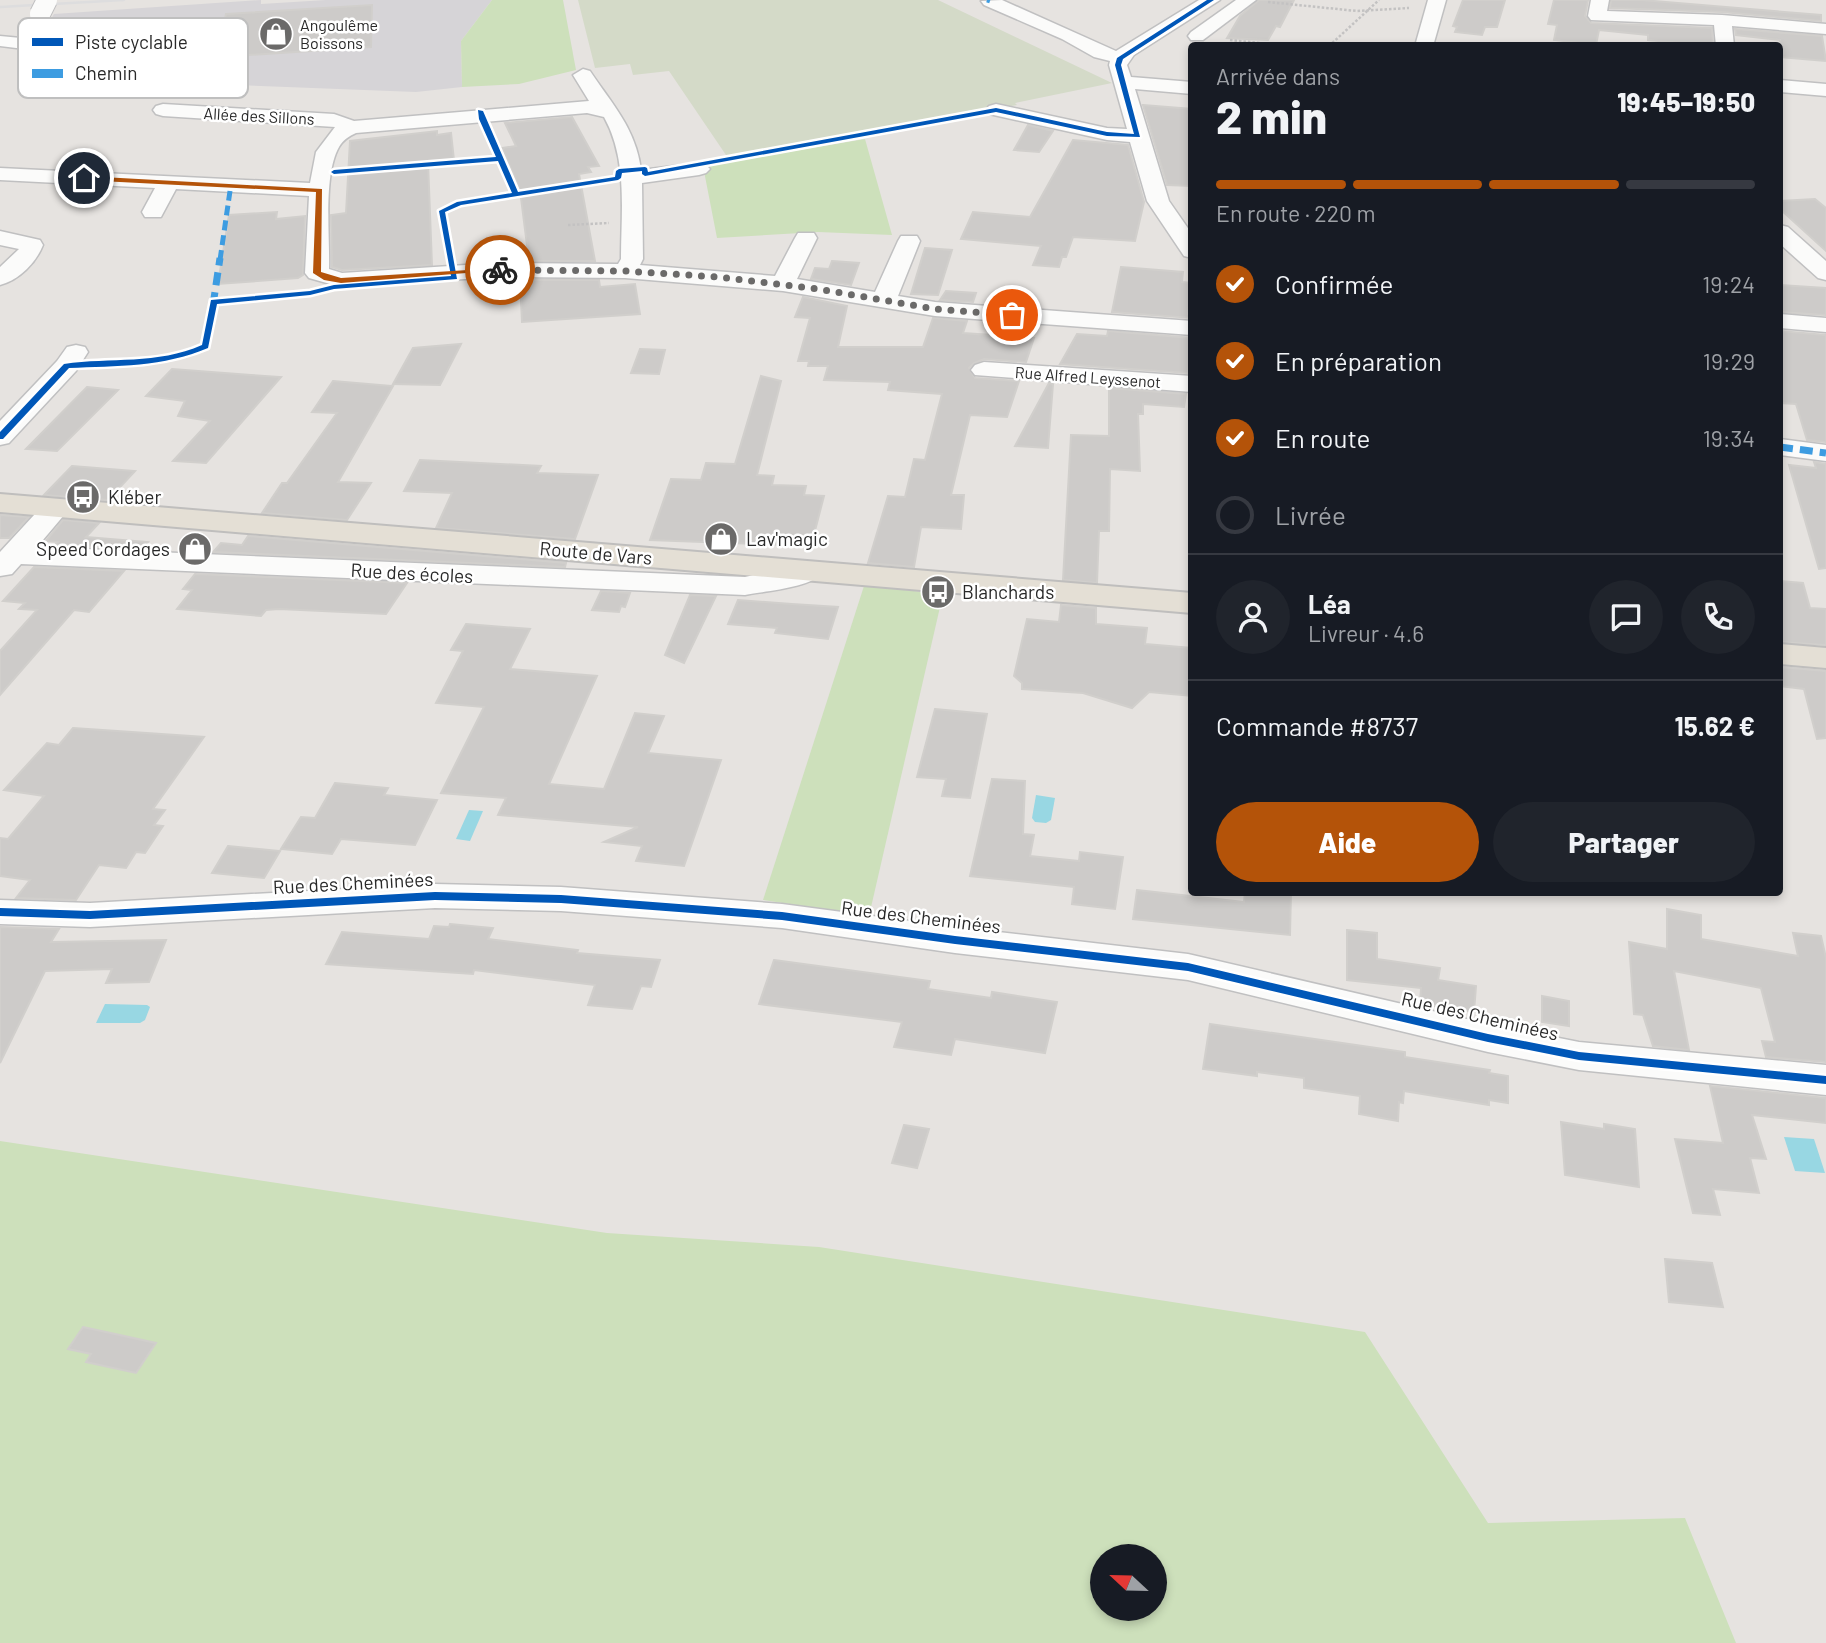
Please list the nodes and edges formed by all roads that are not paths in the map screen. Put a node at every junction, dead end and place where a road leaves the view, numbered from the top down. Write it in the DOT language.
graph roads {
  1 [pos="1211,0"];
  2 [pos="1247,0"];
  3 [pos="1600,0"];
  4 [pos="990,1"];
  5 [pos="1435,5"];
  6 [pos="1722,20"];
  7 [pos="18,27"];
  8 [pos="1826,29"];
  9 [pos="1197,36"];
  10 [pos="0,39"];
  11 [pos="18,41"];
  12 [pos="1425,42"];
  13 [pos="1725,42"];
  14 [pos="1120,58"];
  15 [pos="583,75"];
  16 [pos="1124,82"];
  17 [pos="1783,86"];
  18 [pos="1188,88"];
  19 [pos="1826,90"];
  20 [pos="603,108"];
  21 [pos="163,110"];
  22 [pos="996,110"];
  23 [pos="352,127"];
  24 [pos="1138,136"];
  25 [pos="699,169"];
  26 [pos="0,174"];
  27 [pos="630,178"];
  28 [pos="168,183"];
  29 [pos="320,190"];
  30 [pos="153,212"];
  31 [pos="1783,235"];
  32 [pos="806,237"];
  33 [pos="0,238"];
  34 [pos="909,241"];
  35 [pos="1188,245"];
  36 [pos="1826,249"];
  37 [pos="1801,250"];
  38 [pos="625,271"];
  39 [pos="1826,273"];
  40 [pos="0,278"];
  41 [pos="783,284"];
  42 [pos="881,300"];
  43 [pos="1783,321"];
  44 [pos="1826,324"];
  45 [pos="1188,328"];
  46 [pos="76,352"];
  47 [pos="984,370"];
  48 [pos="1188,384"];
  49 [pos="0,438"];
  50 [pos="1783,447"];
  51 [pos="1826,453"];
  52 [pos="0,503"];
  53 [pos="56,508"];
  54 [pos="7,563"];
  55 [pos="808,572"];
  56 [pos="1188,603"];
  57 [pos="1783,654"];
  58 [pos="1826,658"];
  59 [pos="0,912"];
  60 [pos="1826,1080"];
  1 -- 14 [label="street"];
  2 -- 9 [label="street"];
  3 -- 6 [label="street"];
  4 -- 14 [label="street"];
  5 -- 12 [label="street"];
  6 -- 8 [label="street"];
  6 -- 13 [label="street"];
  7 -- 10 [label="street"];
  10 -- 11 [label="street"];
  14 -- 16 [label="street"];
  15 -- 20 [label="street"];
  16 -- 18 [label="street"];
  16 -- 24 [label="street"];
  17 -- 19 [label="street"];
  20 -- 23 [label="street, Allée des Sillons"];
  20 -- 27 [label="street"];
  21 -- 23 [label="street, Allée des Sillons"];
  22 -- 24 [label="street"];
  23 -- 29 [label="street"];
  24 -- 35 [label="street"];
  25 -- 27 [label="street"];
  26 -- 28 [label="street"];
  27 -- 38 [label="street"];
  28 -- 29 [label="street"];
  28 -- 30 [label="street"];
  29 -- 38 [label="street"];
  31 -- 37 [label="street"];
  32 -- 41 [label="street"];
  33 -- 40 [label="street"];
  34 -- 42 [label="street"];
  36 -- 37 [label="street"];
  37 -- 39 [label="street"];
  38 -- 41 [label="street"];
  41 -- 42 [label="street"];
  42 -- 45 [label="street"];
  43 -- 44 [label="street"];
  46 -- 49 [label="street"];
  47 -- 48 [label="street, Rue Alfred Leyssenot"];
  50 -- 51 [label="street"];
  52 -- 53 [label="main road, Route de Vars"];
  53 -- 54 [label="street"];
  53 -- 55 [label="main road, Route de Vars"];
  54 -- 55 [label="street, Rue des écoles"];
  55 -- 56 [label="main road, Route de Vars"];
  57 -- 58 [label="main road"];
  59 -- 60 [label="street, Rue des Cheminées"];
}
